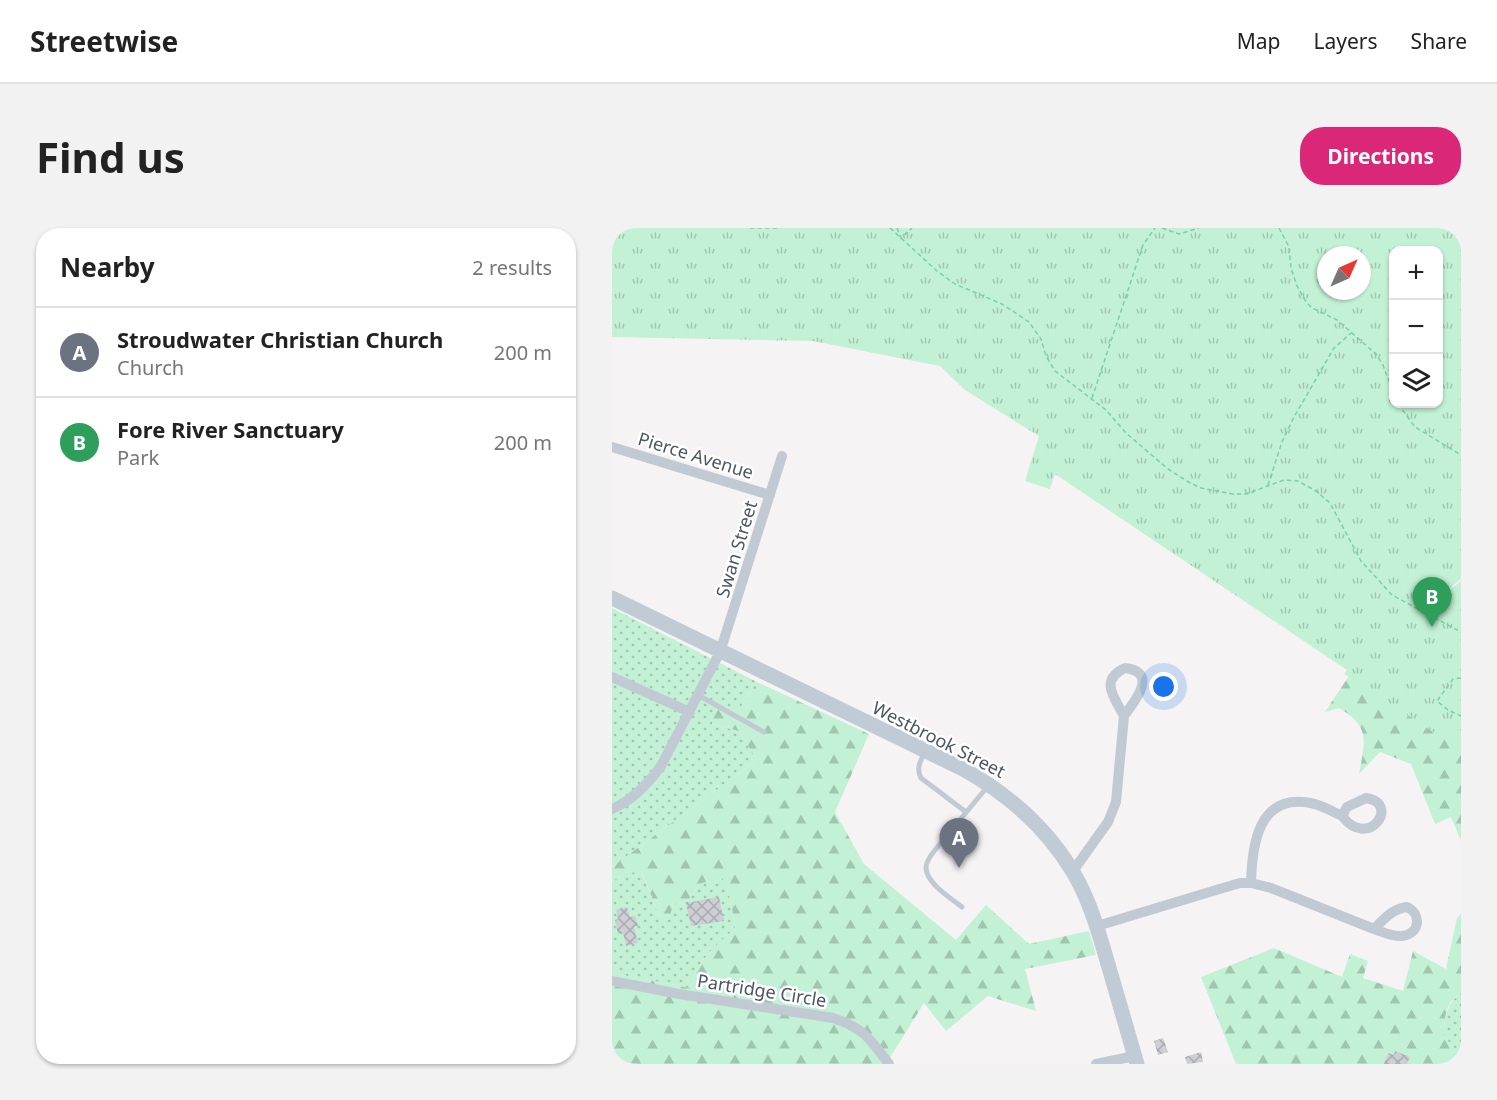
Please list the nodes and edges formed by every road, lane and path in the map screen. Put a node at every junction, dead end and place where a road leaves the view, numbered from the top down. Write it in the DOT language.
graph roads {
  1 [pos="750,228"];
  2 [pos="777,228"];
  3 [pos="890,228"];
  4 [pos="897,228"];
  5 [pos="912,228"];
  6 [pos="1155,228"];
  7 [pos="1162,228"];
  8 [pos="1199,228"];
  9 [pos="1279,228"];
  10 [pos="901,238"];
  11 [pos="1351,333"];
  12 [pos="1389,383"];
  13 [pos="1092,399"];
  14 [pos="1401,408"];
  15 [pos="612,447"];
  16 [pos="1461,455"];
  17 [pos="782,456"];
  18 [pos="1268,486"];
  19 [pos="770,495"];
  20 [pos="612,598"];
  21 [pos="1461,632"];
  22 [pos="720,652"];
  23 [pos="612,677"];
  24 [pos="1461,678"];
  25 [pos="698,695"];
  26 [pos="690,712"];
  27 [pos="1125,716"];
  28 [pos="1461,716"];
  29 [pos="764,732"];
  30 [pos="926,751"];
  31 [pos="989,784"];
  32 [pos="612,809"];
  33 [pos="966,812"];
  34 [pos="1341,816"];
  35 [pos="1073,872"];
  36 [pos="1251,883"];
  37 [pos="962,908"];
  38 [pos="1097,926"];
  39 [pos="1374,929"];
  40 [pos="612,981"];
  41 [pos="1136,1060"];
  42 [pos="889,1064"];
  43 [pos="1096,1064"];
  1 -- 2 [label="path"];
  3 -- 10 [label="path"];
  4 -- 10 [label="path"];
  5 -- 10 [label="path"];
  6 -- 13 [label="path"];
  7 -- 8 [label="path"];
  9 -- 11 [label="path"];
  10 -- 13 [label="path"];
  11 -- 12 [label="path"];
  11 -- 18 [label="path"];
  13 -- 18 [label="path"];
  14 -- 16 [label="path"];
  15 -- 19 [label="street, Pierce Avenue"];
  17 -- 19 [label="street, Swan Street"];
  18 -- 21 [label="path"];
  19 -- 22 [label="street, Swan Street"];
  20 -- 22 [label="main road, Westbrook Street"];
  22 -- 25 [label="street, Swan Street"];
  22 -- 30 [label="main road, Westbrook Street"];
  23 -- 26 [label="street"];
  24 -- 28 [label="path"];
  25 -- 26 [label="street, Swan Street"];
  25 -- 29 [label="lane"];
  26 -- 32 [label="street, Swan Street"];
  27 -- 35 [label="street"];
  30 -- 31 [label="main road, Westbrook Street"];
  30 -- 33 [label="lane"];
  31 -- 33 [label="lane"];
  31 -- 35 [label="main road, Westbrook Street"];
  33 -- 37 [label="lane"];
  34 -- 36 [label="street"];
  35 -- 38 [label="main road, Westbrook Street"];
  36 -- 38 [label="street"];
  36 -- 39 [label="street"];
  38 -- 41 [label="main road, Westbrook Street"];
  40 -- 42 [label="street, Partridge Circle"];
  41 -- 43 [label="street"];
}
